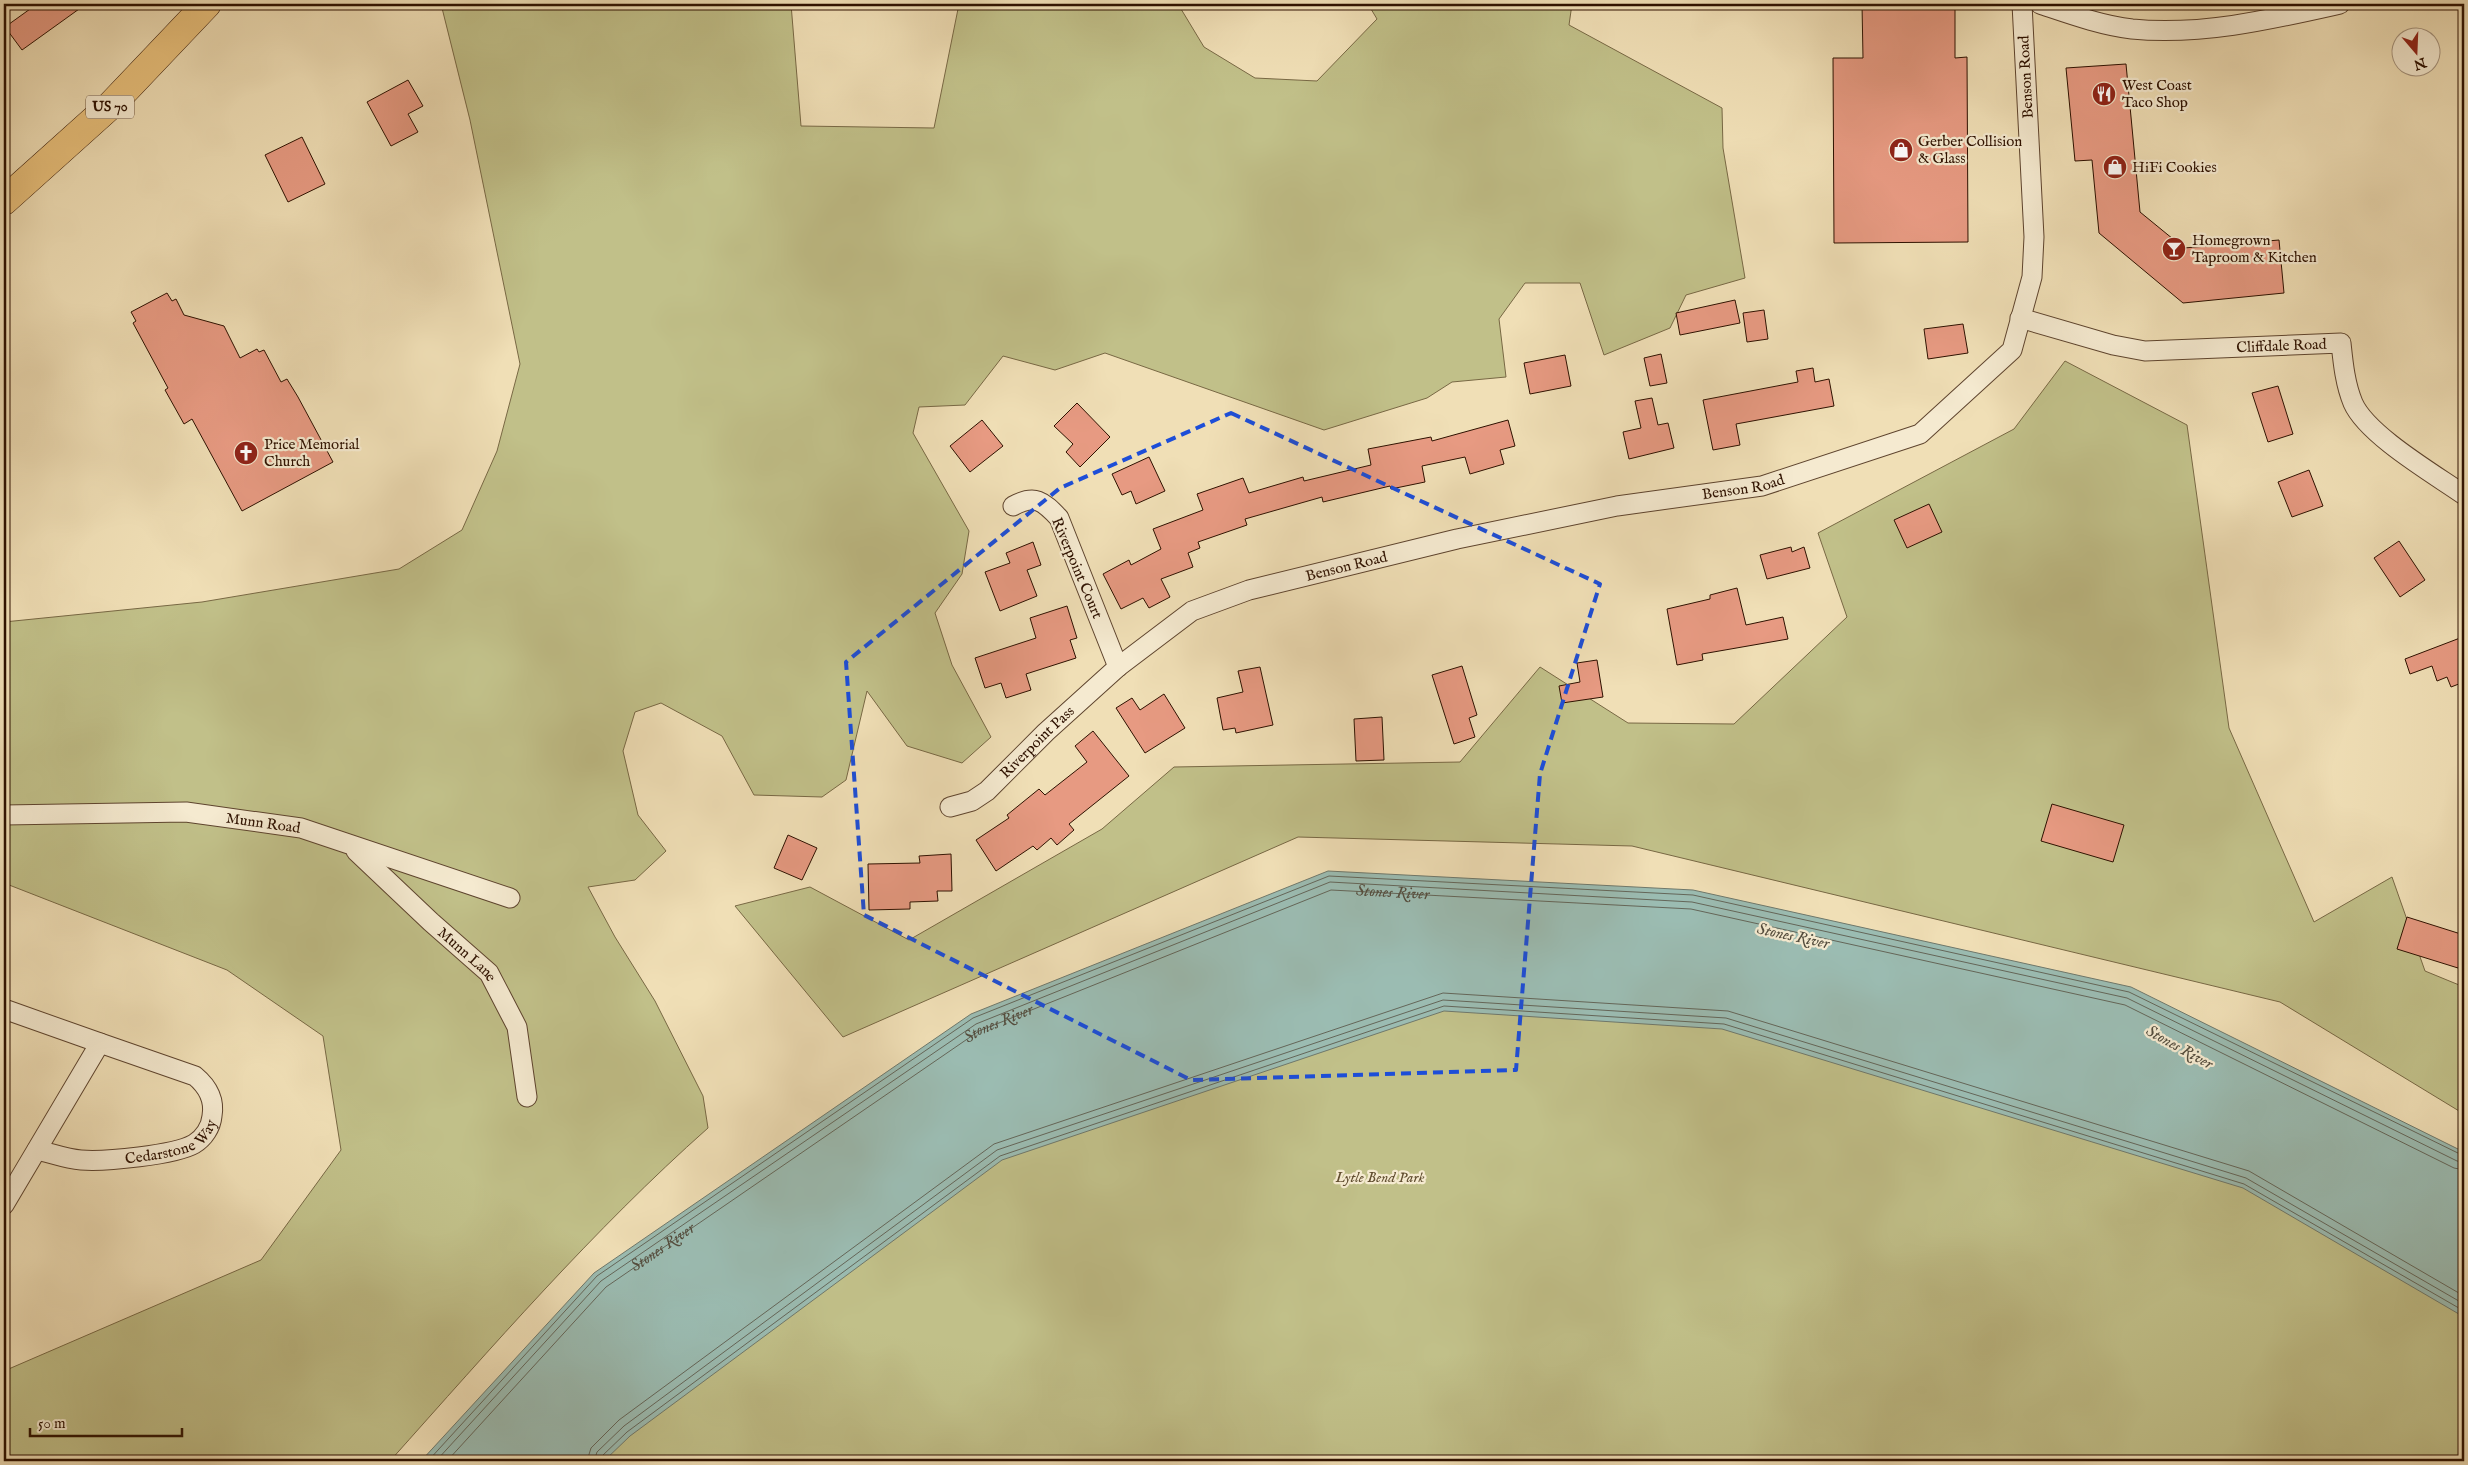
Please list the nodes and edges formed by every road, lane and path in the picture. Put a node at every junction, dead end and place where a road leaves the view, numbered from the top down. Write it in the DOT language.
graph roads {
  1 [pos="207,4"];
  2 [pos="2022,4"];
  3 [pos="2040,4"];
  4 [pos="2340,4"];
  5 [pos="4,201"];
  6 [pos="2020,318"];
  7 [pos="2464,495"];
  8 [pos="1013,506"];
  9 [pos="1118,667"];
  10 [pos="950,807"];
  11 [pos="4,815"];
  12 [pos="351,847"];
  13 [pos="510,898"];
  14 [pos="4,1009"];
  15 [pos="100,1044"];
  16 [pos="527,1097"];
  17 [pos="36,1150"];
  18 [pos="4,1205"];
  1 -- 5 [label="main road, US 70"];
  2 -- 6 [label="street, Benson Road"];
  3 -- 4 [label="street"];
  6 -- 7 [label="street, Cliffdale Road"];
  6 -- 9 [label="street, Benson Road"];
  8 -- 9 [label="street, Riverpoint Court"];
  9 -- 10 [label="street, Riverpoint Pass"];
  11 -- 12 [label="street, Munn Road"];
  12 -- 13 [label="street, Munn Road"];
  12 -- 16 [label="street, Munn Lane"];
  14 -- 15 [label="street, Cedarstone Way"];
  15 -- 17 [label="street"];
  15 -- 17 [label="street, Cedarstone Way"];
  17 -- 18 [label="street"];
}
